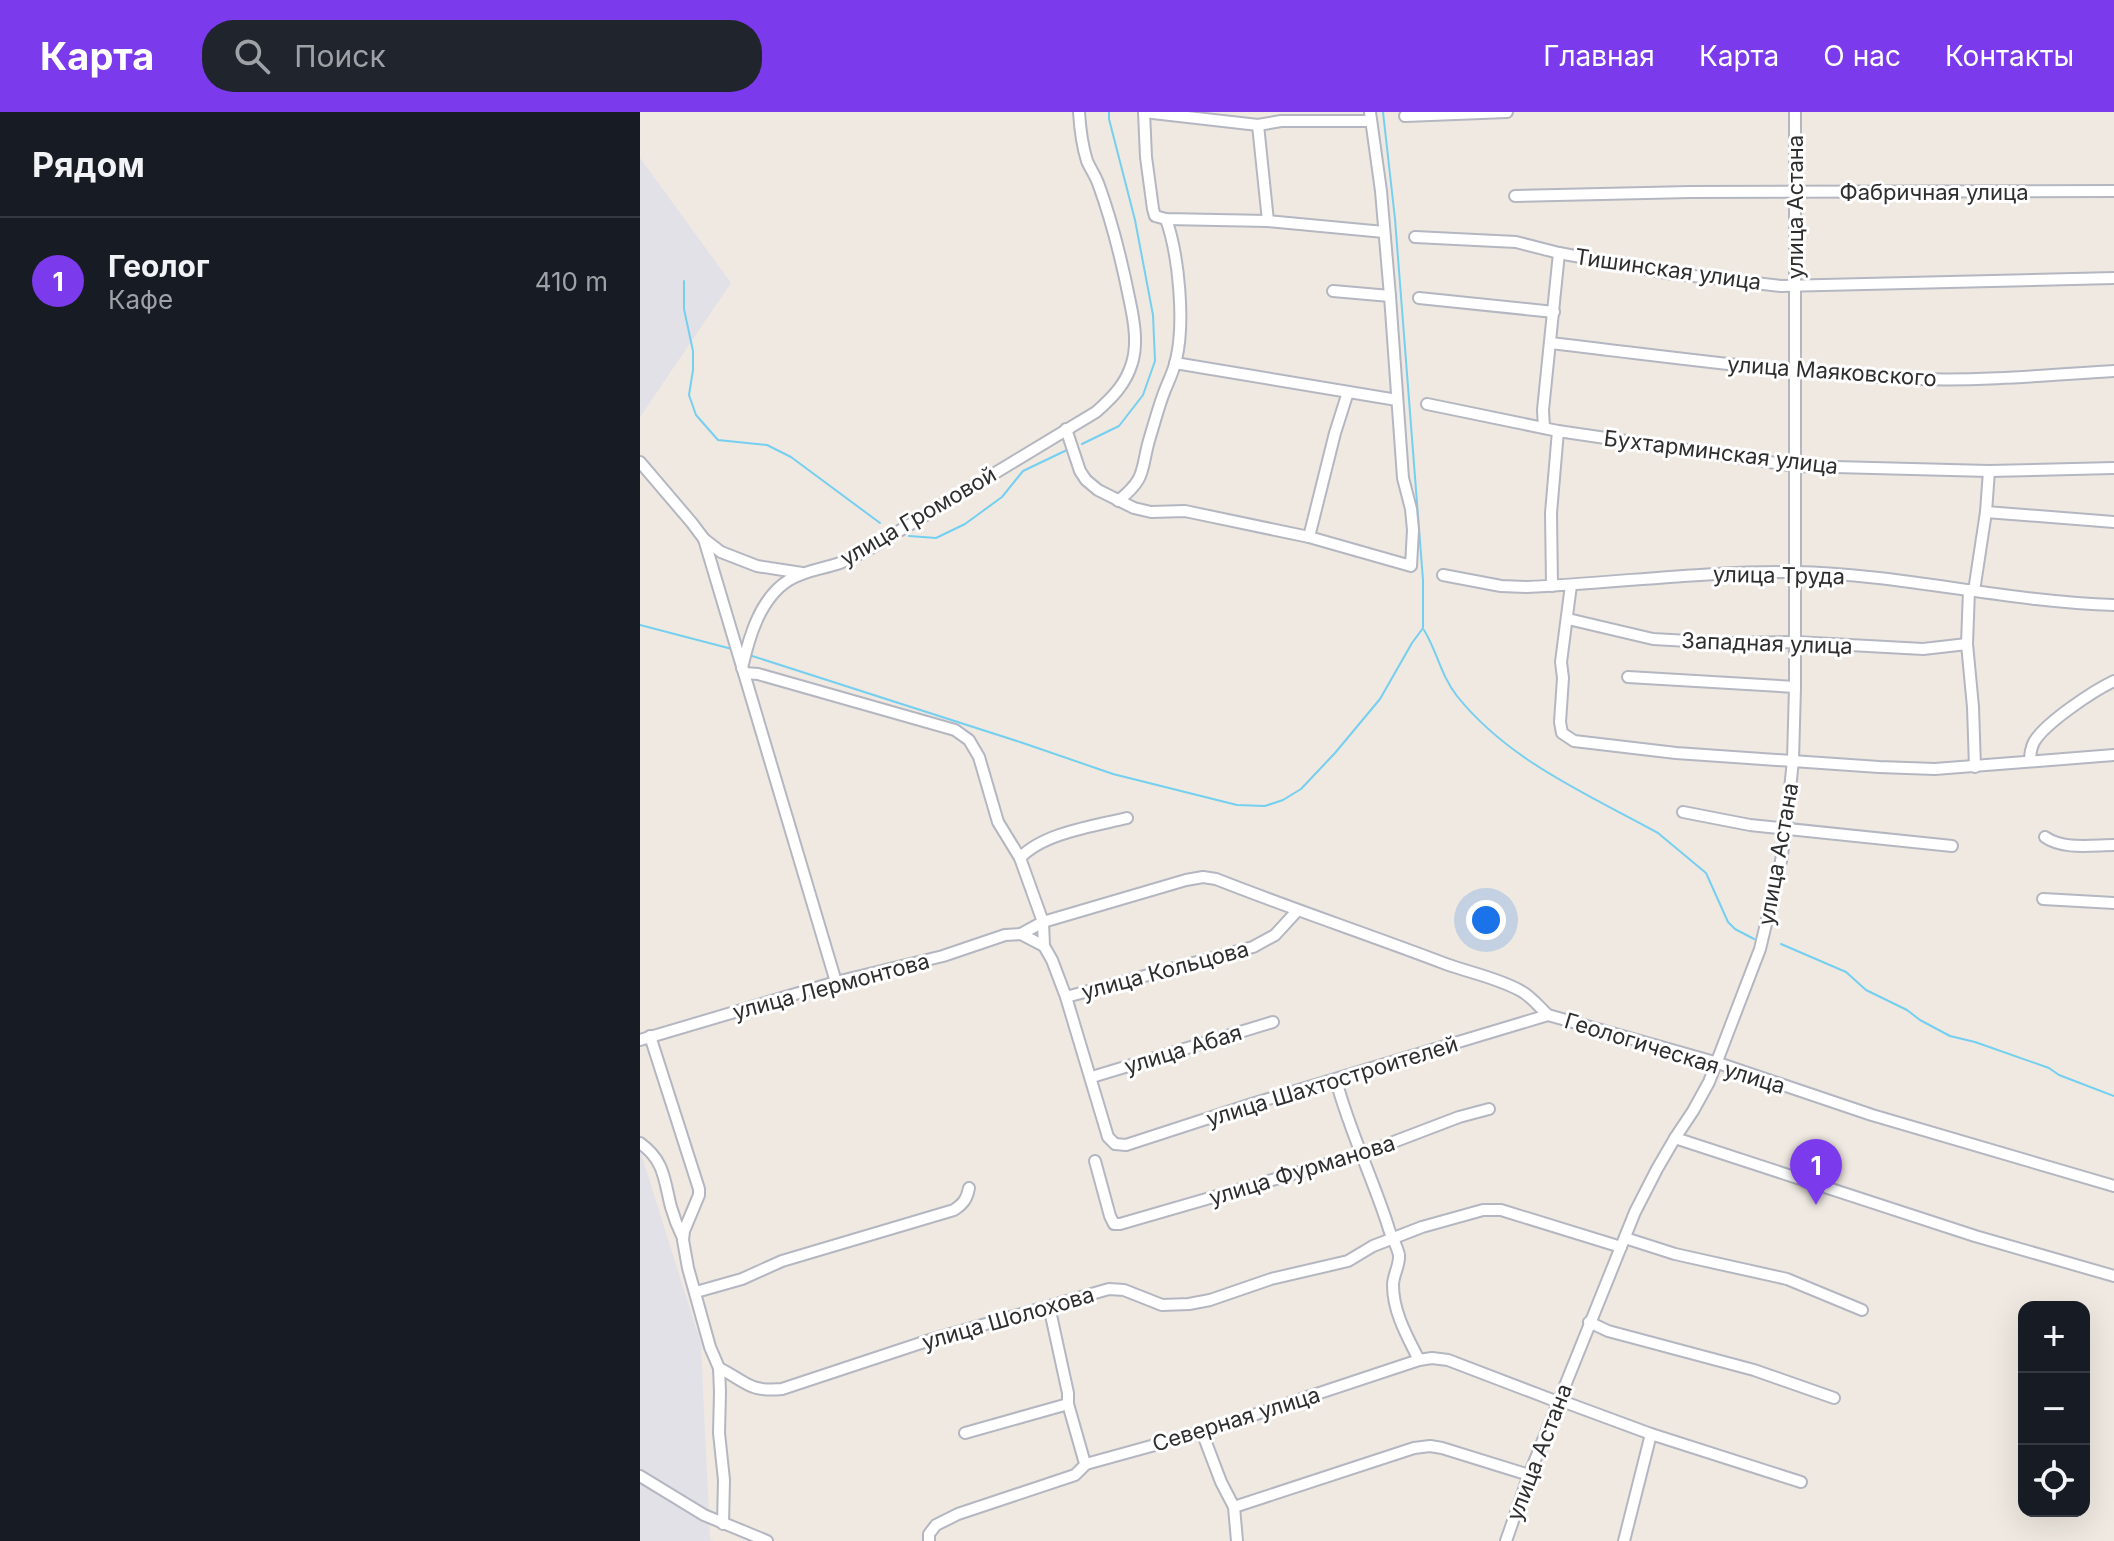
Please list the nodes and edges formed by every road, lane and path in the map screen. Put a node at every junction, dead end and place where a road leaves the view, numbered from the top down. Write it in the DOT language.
graph roads {
  1 [pos="1079,112"];
  2 [pos="1144,112"];
  3 [pos="1507,112"];
  4 [pos="1795,112"];
  5 [pos="1371,116"];
  6 [pos="1405,116"];
  7 [pos="1258,125"];
  8 [pos="2114,191"];
  9 [pos="1795,193"];
  10 [pos="1515,196"];
  11 [pos="1161,218"];
  12 [pos="1268,221"];
  13 [pos="1384,232"];
  14 [pos="1415,237"];
  15 [pos="1559,253"];
  16 [pos="2114,278"];
  17 [pos="1794,286"];
  18 [pos="1333,291"];
  19 [pos="1390,296"];
  20 [pos="1419,298"];
  21 [pos="1554,312"];
  22 [pos="1550,343"];
  23 [pos="1175,363"];
  24 [pos="1796,371"];
  25 [pos="2114,371"];
  26 [pos="1348,392"];
  27 [pos="1397,400"];
  28 [pos="1427,404"];
  29 [pos="1544,428"];
  30 [pos="1066,429"];
  31 [pos="1558,431"];
  32 [pos="640,462"];
  33 [pos="1796,466"];
  34 [pos="2114,468"];
  35 [pos="1989,471"];
  36 [pos="1118,501"];
  37 [pos="1986,512"];
  38 [pos="2114,522"];
  39 [pos="1309,537"];
  40 [pos="704,539"];
  41 [pos="1794,572"];
  42 [pos="803,573"];
  43 [pos="1443,575"];
  44 [pos="1571,585"];
  45 [pos="1552,586"];
  46 [pos="1971,591"];
  47 [pos="2114,605"];
  48 [pos="1568,619"];
  49 [pos="1795,642"];
  50 [pos="1967,644"];
  51 [pos="743,670"];
  52 [pos="1628,677"];
  53 [pos="2114,681"];
  54 [pos="1795,687"];
  55 [pos="2114,755"];
  56 [pos="1793,760"];
  57 [pos="2030,761"];
  58 [pos="1975,767"];
  59 [pos="1683,812"];
  60 [pos="1127,818"];
  61 [pos="1786,828"];
  62 [pos="2045,837"];
  63 [pos="2114,845"];
  64 [pos="1952,846"];
  65 [pos="1020,858"];
  66 [pos="1203,877"];
  67 [pos="2043,899"];
  68 [pos="2114,903"];
  69 [pos="1297,911"];
  70 [pos="1043,922"];
  71 [pos="1021,934"];
  72 [pos="1040,943"];
  73 [pos="836,982"];
  74 [pos="1066,997"];
  75 [pos="1548,1015"];
  76 [pos="1273,1022"];
  77 [pos="645,1038"];
  78 [pos="1718,1063"];
  79 [pos="1092,1077"];
  80 [pos="1336,1080"];
  81 [pos="1489,1109"];
  82 [pos="1675,1138"];
  83 [pos="640,1143"];
  84 [pos="1362,1154"];
  85 [pos="1095,1161"];
  86 [pos="2114,1186"];
  87 [pos="969,1188"];
  88 [pos="1392,1238"];
  89 [pos="683,1240"];
  90 [pos="1623,1243"];
  91 [pos="2114,1276"];
  92 [pos="696,1292"];
  93 [pos="1049,1306"];
  94 [pos="1862,1310"];
  95 [pos="1589,1322"];
  96 [pos="1419,1360"];
  97 [pos="719,1368"];
  98 [pos="1834,1398"];
  99 [pos="1558,1401"];
  100 [pos="1068,1404"];
  101 [pos="1202,1432"];
  102 [pos="965,1433"];
  103 [pos="1651,1434"];
  104 [pos="1086,1464"];
  105 [pos="1529,1475"];
  106 [pos="640,1476"];
  107 [pos="1801,1482"];
  108 [pos="1234,1507"];
  109 [pos="723,1524"];
  110 [pos="767,1541"];
  111 [pos="929,1541"];
  112 [pos="1237,1541"];
  113 [pos="1506,1541"];
  114 [pos="1624,1541"];
  1 -- 30 [label="street, улица Громовой"];
  2 -- 7 [label="street"];
  2 -- 11 [label="street"];
  3 -- 6 [label="street"];
  4 -- 9 [label="street, улица Астана"];
  5 -- 7 [label="street"];
  5 -- 13 [label="street"];
  7 -- 12 [label="street"];
  8 -- 9 [label="street, Фабричная улица"];
  9 -- 10 [label="street, Фабричная улица"];
  9 -- 17 [label="street, улица Астана"];
  11 -- 12 [label="street"];
  11 -- 23 [label="street"];
  12 -- 13 [label="street"];
  13 -- 19 [label="street"];
  14 -- 15 [label="street, Тишинская улица"];
  15 -- 17 [label="street, Тишинская улица"];
  15 -- 21 [label="street"];
  16 -- 17 [label="street, Тишинская улица"];
  17 -- 24 [label="street, улица Астана"];
  18 -- 19 [label="street"];
  19 -- 27 [label="street"];
  20 -- 21 [label="street"];
  21 -- 22 [label="street"];
  22 -- 24 [label="street, улица Маяковского"];
  22 -- 29 [label="street"];
  23 -- 26 [label="street"];
  23 -- 36 [label="street"];
  24 -- 25 [label="street, улица Маяковского"];
  24 -- 33 [label="street, улица Астана"];
  26 -- 27 [label="street"];
  26 -- 39 [label="street"];
  27 -- 39 [label="street"];
  28 -- 29 [label="street, Бухтарминская улица"];
  29 -- 31 [label="street, Бухтарминская улица"];
  30 -- 36 [label="street"];
  30 -- 42 [label="street, улица Громовой"];
  31 -- 33 [label="street, Бухтарминская улица"];
  31 -- 45 [label="street"];
  32 -- 40 [label="street"];
  33 -- 35 [label="street, Бухтарминская улица"];
  33 -- 41 [label="street, улица Астана"];
  34 -- 35 [label="street, Бухтарминская улица"];
  35 -- 37 [label="street"];
  36 -- 39 [label="street"];
  37 -- 38 [label="street"];
  37 -- 46 [label="street"];
  40 -- 42 [label="street"];
  40 -- 51 [label="street"];
  41 -- 44 [label="street, улица Труда"];
  41 -- 46 [label="street, улица Труда"];
  41 -- 49 [label="street, улица Астана"];
  42 -- 51 [label="street, улица Громовой"];
  43 -- 45 [label="street, улица Труда"];
  44 -- 45 [label="street, улица Труда"];
  44 -- 48 [label="street"];
  46 -- 47 [label="street, улица Труда"];
  46 -- 50 [label="street"];
  48 -- 49 [label="street, Западная улица"];
  48 -- 56 [label="street"];
  49 -- 50 [label="street, Западная улица"];
  49 -- 54 [label="street, улица Астана"];
  50 -- 58 [label="street"];
  51 -- 65 [label="street"];
  51 -- 73 [label="street"];
  52 -- 54 [label="street"];
  53 -- 57 [label="street"];
  54 -- 56 [label="street, улица Астана"];
  55 -- 57 [label="street"];
  56 -- 58 [label="street"];
  56 -- 61 [label="street, улица Астана"];
  57 -- 58 [label="street"];
  59 -- 61 [label="street"];
  60 -- 65 [label="street"];
  61 -- 64 [label="street"];
  61 -- 78 [label="street, улица Астана"];
  62 -- 63 [label="street"];
  65 -- 70 [label="street"];
  66 -- 69 [label="street, Геологическая улица"];
  66 -- 70 [label="street, улица Лермонтова"];
  67 -- 68 [label="street"];
  69 -- 74 [label="street, улица Кольцова"];
  69 -- 75 [label="street, Геологическая улица"];
  70 -- 71 [label="street, улица Лермонтова"];
  70 -- 72 [label="street"];
  71 -- 72 [label="street"];
  71 -- 73 [label="street, улица Лермонтова"];
  72 -- 74 [label="street"];
  73 -- 77 [label="street, улица Лермонтова"];
  74 -- 79 [label="street"];
  75 -- 78 [label="street, Геологическая улица"];
  75 -- 80 [label="street, улица Шахтостроителей"];
  76 -- 79 [label="street, улица Абая"];
  77 -- 89 [label="street"];
  78 -- 82 [label="street, улица Астана"];
  78 -- 86 [label="street, Геологическая улица"];
  79 -- 80 [label="street, улица Шахтостроителей"];
  80 -- 84 [label="street"];
  81 -- 84 [label="street, улица Фурманова"];
  82 -- 90 [label="street, улица Астана"];
  82 -- 91 [label="street"];
  83 -- 89 [label="street"];
  84 -- 85 [label="street, улица Фурманова"];
  84 -- 88 [label="street"];
  87 -- 92 [label="street"];
  88 -- 90 [label="street, улица Шолохова"];
  88 -- 93 [label="street, улица Шолохова"];
  88 -- 96 [label="street"];
  89 -- 92 [label="street"];
  90 -- 94 [label="street, улица Шолохова"];
  90 -- 95 [label="street, улица Астана"];
  92 -- 97 [label="street"];
  93 -- 97 [label="street, улица Шолохова"];
  93 -- 100 [label="street"];
  95 -- 98 [label="street"];
  95 -- 99 [label="street, улица Астана"];
  96 -- 99 [label="street, Северная улица"];
  96 -- 101 [label="street, Северная улица"];
  97 -- 109 [label="street"];
  99 -- 103 [label="street, Северная улица"];
  99 -- 105 [label="street, улица Астана"];
  100 -- 102 [label="street"];
  100 -- 104 [label="street"];
  101 -- 104 [label="street, Северная улица"];
  101 -- 108 [label="street"];
  103 -- 107 [label="street, Северная улица"];
  103 -- 114 [label="street"];
  104 -- 111 [label="street, Северная улица"];
  105 -- 108 [label="street"];
  105 -- 113 [label="street, улица Астана"];
  106 -- 109 [label="street"];
  108 -- 112 [label="street"];
  109 -- 110 [label="street"];
}
